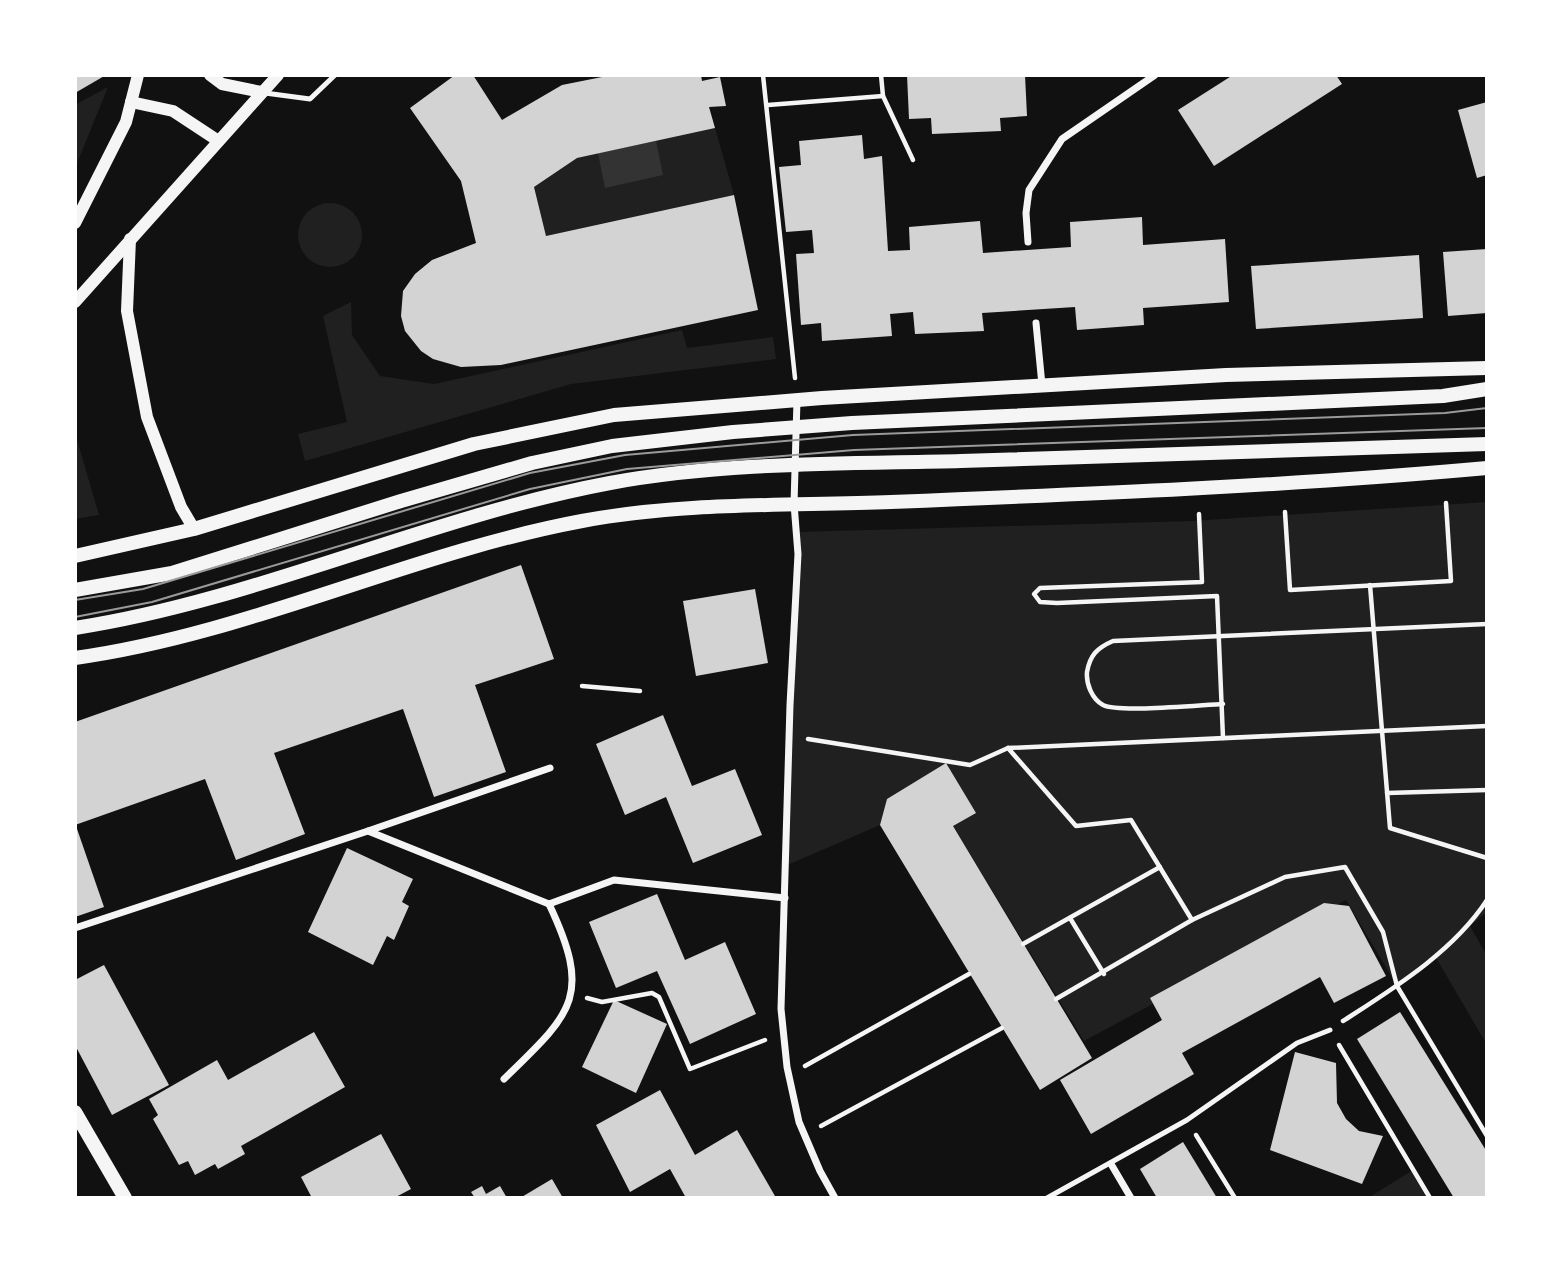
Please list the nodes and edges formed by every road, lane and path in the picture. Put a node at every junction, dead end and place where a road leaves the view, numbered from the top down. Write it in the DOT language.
graph roads {
  1 [pos="138,75"];
  2 [pos="210,75"];
  3 [pos="278,75"];
  4 [pos="335,75"];
  5 [pos="763,75"];
  6 [pos="881,75"];
  7 [pos="1154,75"];
  8 [pos="261,92"];
  9 [pos="883,96"];
  10 [pos="131,102"];
  11 [pos="768,105"];
  12 [pos="217,140"];
  13 [pos="913,160"];
  14 [pos="75,223"];
  15 [pos="130,239"];
  16 [pos="1028,242"];
  17 [pos="75,302"];
  18 [pos="1036,323"];
  19 [pos="1487,368"];
  20 [pos="1042,386"];
  21 [pos="1487,389"];
  22 [pos="797,400"];
  23 [pos="1487,444"];
  24 [pos="1487,468"];
  25 [pos="1446,503"];
  26 [pos="794,504"];
  27 [pos="1285,512"];
  28 [pos="1199,514"];
  29 [pos="194,529"];
  30 [pos="75,556"];
  31 [pos="1370,585"];
  32 [pos="75,590"];
  33 [pos="1487,624"];
  34 [pos="75,628"];
  35 [pos="1374,631"];
  36 [pos="1220,639"];
  37 [pos="75,658"];
  38 [pos="582,687"];
  39 [pos="640,691"];
  40 [pos="1223,704"];
  41 [pos="1487,726"];
  42 [pos="1382,732"];
  43 [pos="789,736"];
  44 [pos="1223,738"];
  45 [pos="1008,748"];
  46 [pos="550,768"];
  47 [pos="1487,790"];
  48 [pos="1387,793"];
  49 [pos="368,831"];
  50 [pos="1487,858"];
  51 [pos="1160,867"];
  52 [pos="785,898"];
  53 [pos="1487,900"];
  54 [pos="549,904"];
  55 [pos="1070,918"];
  56 [pos="1192,920"];
  57 [pos="75,928"];
  58 [pos="1023,944"];
  59 [pos="969,974"];
  60 [pos="1104,974"];
  61 [pos="1397,986"];
  62 [pos="572,994"];
  63 [pos="1056,999"];
  64 [pos="1002,1028"];
  65 [pos="1330,1030"];
  66 [pos="783,1032"];
  67 [pos="788,1075"];
  68 [pos="504,1079"];
  69 [pos="75,1112"];
  70 [pos="1187,1119"];
  71 [pos="804,1135"];
  72 [pos="1487,1136"];
  73 [pos="1111,1164"];
  74 [pos="125,1198"];
  75 [pos="835,1198"];
  76 [pos="1047,1198"];
  77 [pos="1130,1198"];
  78 [pos="1235,1198"];
  79 [pos="1430,1198"];
  1 -- 10 [label="street"];
  2 -- 8 [label="street"];
  3 -- 8 [label="street"];
  4 -- 8 [label="lane"];
  5 -- 11 [label="path"];
  6 -- 9 [label="path"];
  7 -- 16 [label="street"];
  8 -- 12 [label="street"];
  9 -- 11 [label="path"];
  9 -- 13 [label="path"];
  10 -- 12 [label="street"];
  10 -- 14 [label="street"];
  11 -- 22 [label="path"];
  12 -- 15 [label="street"];
  15 -- 17 [label="street"];
  15 -- 29 [label="street"];
  18 -- 20 [label="street"];
  19 -- 20 [label="main road"];
  20 -- 22 [label="main road"];
  21 -- 32 [label="main road"];
  22 -- 26 [label="street"];
  22 -- 29 [label="main road"];
  23 -- 34 [label="main road"];
  24 -- 26 [label="main road"];
  25 -- 31 [label="path"];
  26 -- 37 [label="main road"];
  26 -- 43 [label="street"];
  27 -- 31 [label="path"];
  28 -- 36 [label="path"];
  29 -- 30 [label="main road"];
  31 -- 35 [label="path"];
  33 -- 35 [label="path"];
  35 -- 36 [label="path"];
  35 -- 42 [label="path"];
  36 -- 40 [label="path"];
  36 -- 40 [label="path"];
  38 -- 39 [label="path"];
  40 -- 44 [label="path"];
  41 -- 42 [label="path"];
  42 -- 44 [label="path"];
  42 -- 48 [label="path"];
  43 -- 45 [label="path"];
  43 -- 52 [label="street"];
  44 -- 45 [label="path"];
  45 -- 51 [label="path"];
  46 -- 49 [label="street"];
  47 -- 48 [label="path"];
  48 -- 50 [label="path"];
  49 -- 54 [label="street"];
  49 -- 57 [label="street"];
  51 -- 55 [label="path"];
  51 -- 56 [label="path"];
  52 -- 54 [label="street"];
  52 -- 66 [label="street"];
  53 -- 61 [label="path"];
  54 -- 62 [label="street"];
  55 -- 58 [label="path"];
  55 -- 60 [label="path"];
  56 -- 60 [label="path"];
  56 -- 61 [label="path"];
  59 -- 67 [label="path"];
  60 -- 63 [label="path"];
  61 -- 65 [label="path"];
  61 -- 72 [label="path"];
  62 -- 66 [label="path"];
  62 -- 68 [label="street"];
  64 -- 71 [label="path"];
  65 -- 70 [label="lane"];
  65 -- 79 [label="path"];
  66 -- 67 [label="street"];
  67 -- 71 [label="street"];
  69 -- 74 [label="main road"];
  70 -- 73 [label="lane"];
  70 -- 78 [label="path"];
  71 -- 75 [label="street"];
  73 -- 76 [label="lane"];
  73 -- 77 [label="street"];
}
